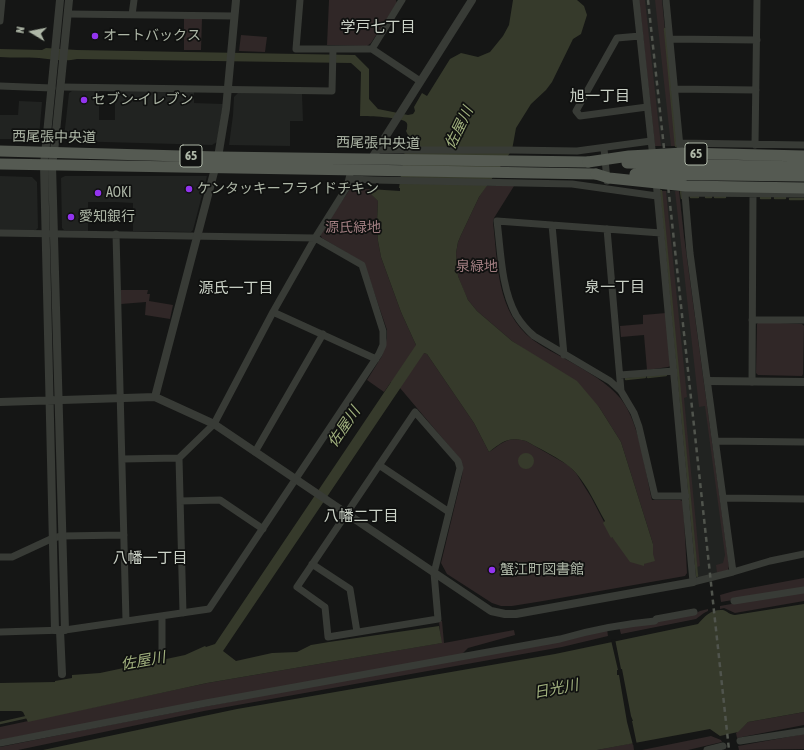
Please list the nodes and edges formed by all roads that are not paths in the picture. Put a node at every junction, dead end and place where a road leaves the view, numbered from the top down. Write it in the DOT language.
graph roads {
  1 [pos="2,0"];
  2 [pos="60,0"];
  3 [pos="69,0"];
  4 [pos="134,0"];
  5 [pos="236,0"];
  6 [pos="300,0"];
  7 [pos="402,0"];
  8 [pos="472,0"];
  9 [pos="636,0"];
  10 [pos="666,0"];
  11 [pos="757,0"];
  12 [pos="68,14"];
  13 [pos="132,14"];
  14 [pos="234,16"];
  15 [pos="0,20"];
  16 [pos="640,36"];
  17 [pos="670,39"];
  18 [pos="757,40"];
  19 [pos="372,49"];
  20 [pos="333,51"];
  21 [pos="420,81"];
  22 [pos="0,86"];
  23 [pos="61,87"];
  24 [pos="52,88"];
  25 [pos="228,89"];
  26 [pos="674,89"];
  27 [pos="756,90"];
  28 [pos="647,107"];
  29 [pos="651,141"];
  30 [pos="679,143"];
  31 [pos="755,144"];
  32 [pos="804,145"];
  33 [pos="604,148"];
  34 [pos="0,151"];
  35 [pos="50,152"];
  36 [pos="380,154"];
  37 [pos="508,155"];
  38 [pos="804,156"];
  39 [pos="216,162"];
  40 [pos="588,162"];
  41 [pos="0,164"];
  42 [pos="48,165"];
  43 [pos="804,167"];
  44 [pos="350,174"];
  45 [pos="596,174"];
  46 [pos="804,176"];
  47 [pos="804,188"];
  48 [pos="608,189"];
  49 [pos="685,193"];
  50 [pos="753,193"];
  51 [pos="804,194"];
  52 [pos="658,196"];
  53 [pos="552,225"];
  54 [pos="607,229"];
  55 [pos="0,233"];
  56 [pos="49,233"];
  57 [pos="661,233"];
  58 [pos="116,234"];
  59 [pos="197,236"];
  60 [pos="315,238"];
  61 [pos="273,312"];
  62 [pos="752,320"];
  63 [pos="804,320"];
  64 [pos="323,334"];
  65 [pos="564,355"];
  66 [pos="376,359"];
  67 [pos="674,371"];
  68 [pos="620,375"];
  69 [pos="708,381"];
  70 [pos="752,382"];
  71 [pos="804,382"];
  72 [pos="621,391"];
  73 [pos="155,397"];
  74 [pos="120,398"];
  75 [pos="54,401"];
  76 [pos="0,402"];
  77 [pos="214,424"];
  78 [pos="716,441"];
  79 [pos="804,442"];
  80 [pos="255,452"];
  81 [pos="179,458"];
  82 [pos="122,459"];
  83 [pos="379,465"];
  84 [pos="296,479"];
  85 [pos="686,496"];
  86 [pos="723,498"];
  87 [pos="804,499"];
  88 [pos="180,501"];
  89 [pos="449,512"];
  90 [pos="347,513"];
  91 [pos="263,529"];
  92 [pos="124,534"];
  93 [pos="62,536"];
  94 [pos="53,538"];
  95 [pos="804,554"];
  96 [pos="0,557"];
  97 [pos="312,564"];
  98 [pos="733,572"];
  99 [pos="434,573"];
  100 [pos="693,582"];
  101 [pos="804,590"];
  102 [pos="734,601"];
  103 [pos="694,612"];
  104 [pos="183,613"];
  105 [pos="162,616"];
  106 [pos="126,621"];
  107 [pos="60,630"];
  108 [pos="0,632"];
  109 [pos="357,632"];
  110 [pos="162,656"];
  111 [pos="62,674"];
  112 [pos="804,731"];
  113 [pos="740,742"];
  114 [pos="0,743"];
  115 [pos="723,746"];
  116 [pos="707,750"];
  1 -- 15 [label="street"];
  2 -- 24 [label="street"];
  3 -- 12 [label="street"];
  4 -- 13 [label="street"];
  5 -- 14 [label="street"];
  6 -- 20 [label="street"];
  7 -- 19 [label="street"];
  8 -- 21 [label="street"];
  9 -- 16 [label="street"];
  10 -- 17 [label="street"];
  11 -- 18 [label="street"];
  12 -- 13 [label="street"];
  12 -- 23 [label="street"];
  13 -- 14 [label="street"];
  14 -- 25 [label="street"];
  16 -- 28 [label="street"];
  16 -- 28 [label="street"];
  17 -- 18 [label="street"];
  17 -- 26 [label="street"];
  18 -- 27 [label="street"];
  19 -- 20 [label="street"];
  19 -- 21 [label="street"];
  20 -- 25 [label="street"];
  21 -- 36 [label="street"];
  22 -- 24 [label="street"];
  23 -- 25 [label="street"];
  23 -- 35 [label="street"];
  24 -- 35 [label="street"];
  25 -- 39 [label="street"];
  26 -- 27 [label="street"];
  26 -- 30 [label="street"];
  27 -- 31 [label="street"];
  28 -- 29 [label="street"];
  29 -- 33 [label="street"];
  29 -- 52 [label="street"];
  30 -- 31 [label="street"];
  30 -- 49 [label="street"];
  31 -- 32 [label="street"];
  33 -- 37 [label="street"];
  33 -- 48 [label="street"];
  34 -- 35 [label="main road, 西尾張中央道 / 65"];
  35 -- 39 [label="main road, 西尾張中央道 / 65"];
  35 -- 42 [label="street"];
  36 -- 37 [label="main road, 西尾張中央道 / 65"];
  36 -- 39 [label="main road, 西尾張中央道 / 65"];
  37 -- 40 [label="main road, 西尾張中央道 / 65"];
  38 -- 40 [label="main road, 65, bridge"];
  39 -- 42 [label="main road, 西尾張中央道 / 65"];
  39 -- 44 [label="main road, 西尾張中央道 / 65"];
  39 -- 59 [label="street"];
  40 -- 43 [label="main road, 西尾張中央道 / 65, bridge"];
  41 -- 42 [label="main road, 西尾張中央道 / 65"];
  42 -- 56 [label="street"];
  44 -- 45 [label="main road, 西尾張中央道 / 65"];
  44 -- 48 [label="street"];
  44 -- 60 [label="street"];
  45 -- 46 [label="main road, 西尾張中央道 / 65, bridge"];
  45 -- 47 [label="main road, 65, bridge"];
  48 -- 52 [label="street"];
  49 -- 50 [label="street"];
  49 -- 69 [label="street"];
  50 -- 51 [label="street"];
  50 -- 62 [label="street"];
  52 -- 57 [label="street"];
  53 -- 54 [label="street"];
  53 -- 65 [label="street"];
  53 -- 65 [label="street"];
  54 -- 57 [label="street"];
  54 -- 68 [label="street"];
  55 -- 56 [label="street"];
  56 -- 58 [label="street"];
  56 -- 75 [label="street"];
  57 -- 67 [label="street"];
  58 -- 59 [label="street"];
  58 -- 74 [label="street"];
  59 -- 60 [label="street"];
  59 -- 73 [label="street"];
  60 -- 61 [label="street"];
  60 -- 66 [label="street"];
  61 -- 64 [label="street"];
  61 -- 77 [label="street"];
  62 -- 63 [label="street"];
  62 -- 70 [label="street"];
  64 -- 66 [label="street"];
  64 -- 80 [label="street"];
  65 -- 72 [label="street"];
  66 -- 84 [label="street"];
  67 -- 68 [label="street"];
  67 -- 85 [label="street"];
  68 -- 72 [label="street"];
  69 -- 70 [label="street"];
  69 -- 78 [label="street"];
  70 -- 71 [label="street"];
  72 -- 85 [label="street"];
  73 -- 74 [label="street"];
  73 -- 77 [label="street"];
  74 -- 75 [label="street"];
  74 -- 82 [label="street"];
  75 -- 76 [label="street"];
  75 -- 93 [label="street"];
  75 -- 94 [label="street"];
  77 -- 80 [label="street"];
  77 -- 81 [label="street"];
  78 -- 79 [label="street"];
  78 -- 86 [label="street"];
  80 -- 84 [label="street"];
  81 -- 82 [label="street"];
  81 -- 88 [label="street"];
  82 -- 92 [label="street"];
  83 -- 89 [label="street"];
  83 -- 89 [label="street"];
  83 -- 90 [label="street"];
  84 -- 90 [label="street"];
  84 -- 91 [label="street"];
  85 -- 100 [label="street"];
  86 -- 87 [label="street"];
  86 -- 98 [label="street"];
  88 -- 91 [label="street"];
  88 -- 104 [label="street"];
  89 -- 99 [label="street"];
  90 -- 97 [label="street"];
  90 -- 99 [label="street"];
  91 -- 104 [label="street"];
  92 -- 93 [label="street"];
  92 -- 106 [label="street"];
  93 -- 94 [label="street"];
  93 -- 107 [label="street"];
  94 -- 96 [label="street"];
  94 -- 107 [label="street"];
  95 -- 98 [label="street"];
  97 -- 109 [label="street"];
  97 -- 109 [label="street"];
  98 -- 100 [label="street"];
  99 -- 100 [label="street"];
  99 -- 109 [label="street"];
  101 -- 102 [label="street"];
  103 -- 114 [label="street"];
  104 -- 105 [label="street"];
  105 -- 106 [label="street"];
  105 -- 110 [label="street"];
  106 -- 107 [label="street"];
  107 -- 108 [label="street"];
  107 -- 111 [label="street"];
  112 -- 113 [label="street"];
  115 -- 116 [label="street"];
}
